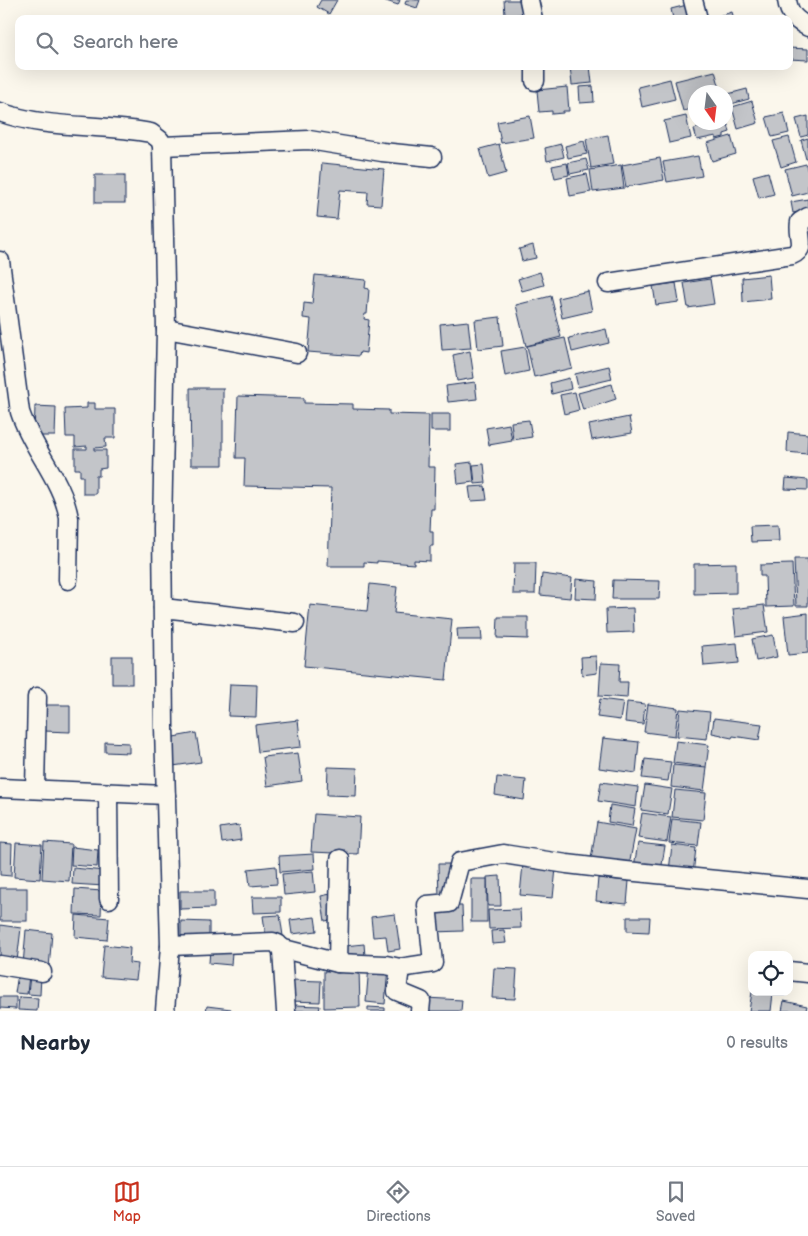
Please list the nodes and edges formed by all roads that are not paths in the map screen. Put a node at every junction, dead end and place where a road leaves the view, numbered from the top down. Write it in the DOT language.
graph roads {
  1 [pos="529,0"];
  2 [pos="693,0"];
  3 [pos="786,0"];
  4 [pos="531,15"];
  5 [pos="697,15"];
  6 [pos="792,15"];
  7 [pos="793,16"];
  8 [pos="808,27"];
  9 [pos="0,112"];
  10 [pos="162,146"];
  11 [pos="432,157"];
  12 [pos="808,216"];
  13 [pos="0,261"];
  14 [pos="608,283"];
  15 [pos="166,329"];
  16 [pos="297,353"];
  17 [pos="68,580"];
  18 [pos="163,608"];
  19 [pos="295,623"];
  20 [pos="38,697"];
  21 [pos="0,788"];
  22 [pos="35,789"];
  23 [pos="108,793"];
  24 [pos="166,795"];
  25 [pos="340,858"];
  26 [pos="808,888"];
  27 [pos="108,899"];
  28 [pos="170,946"];
  29 [pos="281,947"];
  30 [pos="338,963"];
  31 [pos="0,965"];
  32 [pos="400,968"];
  33 [pos="42,972"];
  34 [pos="793,972"];
  35 [pos="808,973"];
  36 [pos="165,1011"];
  37 [pos="286,1011"];
  38 [pos="420,1011"];
  1 -- 4 [label="street"];
  2 -- 5 [label="street"];
  3 -- 6 [label="street"];
  7 -- 8 [label="street"];
  9 -- 10 [label="street"];
  10 -- 11 [label="street"];
  10 -- 15 [label="street"];
  12 -- 14 [label="street"];
  13 -- 17 [label="street"];
  15 -- 16 [label="street"];
  15 -- 18 [label="street"];
  18 -- 19 [label="street"];
  18 -- 24 [label="street"];
  20 -- 22 [label="street"];
  21 -- 22 [label="street"];
  22 -- 23 [label="street"];
  23 -- 24 [label="street"];
  23 -- 27 [label="street"];
  24 -- 28 [label="street"];
  25 -- 30 [label="street"];
  26 -- 32 [label="street"];
  28 -- 29 [label="street"];
  28 -- 36 [label="street"];
  29 -- 30 [label="street"];
  29 -- 37 [label="street"];
  30 -- 32 [label="street"];
  31 -- 33 [label="street"];
  32 -- 38 [label="street"];
  34 -- 35 [label="street"];
}
